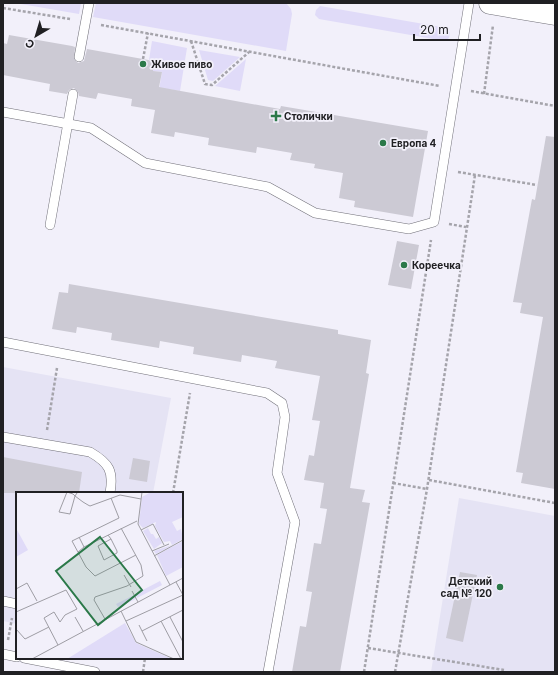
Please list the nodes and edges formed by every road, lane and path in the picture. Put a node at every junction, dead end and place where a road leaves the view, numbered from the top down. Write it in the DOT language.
graph roads {
  1 [pos="89,3"];
  2 [pos="469,3"];
  3 [pos="493,4"];
  4 [pos="3,8"];
  5 [pos="555,14"];
  6 [pos="86,22"];
  7 [pos="148,33"];
  8 [pos="191,41"];
  9 [pos="250,52"];
  10 [pos="79,57"];
  11 [pos="143,59"];
  12 [pos="455,89"];
  13 [pos="73,94"];
  14 [pos="484,94"];
  15 [pos="555,106"];
  16 [pos="3,112"];
  17 [pos="68,123"];
  18 [pos="442,170"];
  19 [pos="475,175"];
  20 [pos="537,185"];
  21 [pos="434,222"];
  22 [pos="50,224"];
  23 [pos="466,227"];
  24 [pos="3,342"];
  25 [pos="60,353"];
  26 [pos="193,379"];
  27 [pos="3,437"];
  28 [pos="44,444"];
  29 [pos="429,480"];
  30 [pos="393,483"];
  31 [pos="427,489"];
  32 [pos="110,492"];
  33 [pos="173,492"];
  34 [pos="555,503"];
  35 [pos="3,601"];
  36 [pos="16,604"];
  37 [pos="368,648"];
  38 [pos="399,653"];
  39 [pos="4,654"];
  40 [pos="16,656"];
  41 [pos="29,659"];
  42 [pos="145,659"];
  43 [pos="504,670"];
  44 [pos="95,672"];
  45 [pos="143,672"];
  46 [pos="268,672"];
  47 [pos="364,672"];
  48 [pos="395,672"];
  1 -- 6 [label="lane"];
  2 -- 12 [label="lane"];
  3 -- 5 [label="main road"];
  3 -- 14 [label="path"];
  4 -- 6 [label="path"];
  6 -- 7 [label="path"];
  6 -- 10 [label="lane"];
  7 -- 8 [label="path"];
  7 -- 11 [label="path"];
  8 -- 9 [label="path"];
  8 -- 9 [label="path"];
  9 -- 12 [label="path"];
  12 -- 14 [label="path"];
  12 -- 18 [label="lane"];
  13 -- 17 [label="lane"];
  14 -- 15 [label="path"];
  16 -- 17 [label="lane"];
  17 -- 21 [label="lane"];
  17 -- 22 [label="lane"];
  18 -- 19 [label="path"];
  18 -- 21 [label="lane"];
  19 -- 20 [label="path"];
  19 -- 23 [label="path"];
  21 -- 23 [label="path"];
  21 -- 30 [label="path"];
  23 -- 29 [label="path"];
  24 -- 25 [label="lane"];
  25 -- 26 [label="lane"];
  25 -- 28 [label="path"];
  26 -- 33 [label="path"];
  26 -- 46 [label="lane"];
  27 -- 28 [label="lane"];
  28 -- 32 [label="lane"];
  29 -- 31 [label="path"];
  29 -- 34 [label="path"];
  30 -- 31 [label="path"];
  30 -- 37 [label="path"];
  31 -- 38 [label="path"];
  35 -- 36 [label="lane"];
  36 -- 39 [label="path"];
  37 -- 38 [label="path"];
  37 -- 47 [label="path"];
  38 -- 43 [label="path"];
  38 -- 48 [label="path"];
  39 -- 40 [label="lane"];
  41 -- 44 [label="lane"];
  42 -- 45 [label="path"];
}
